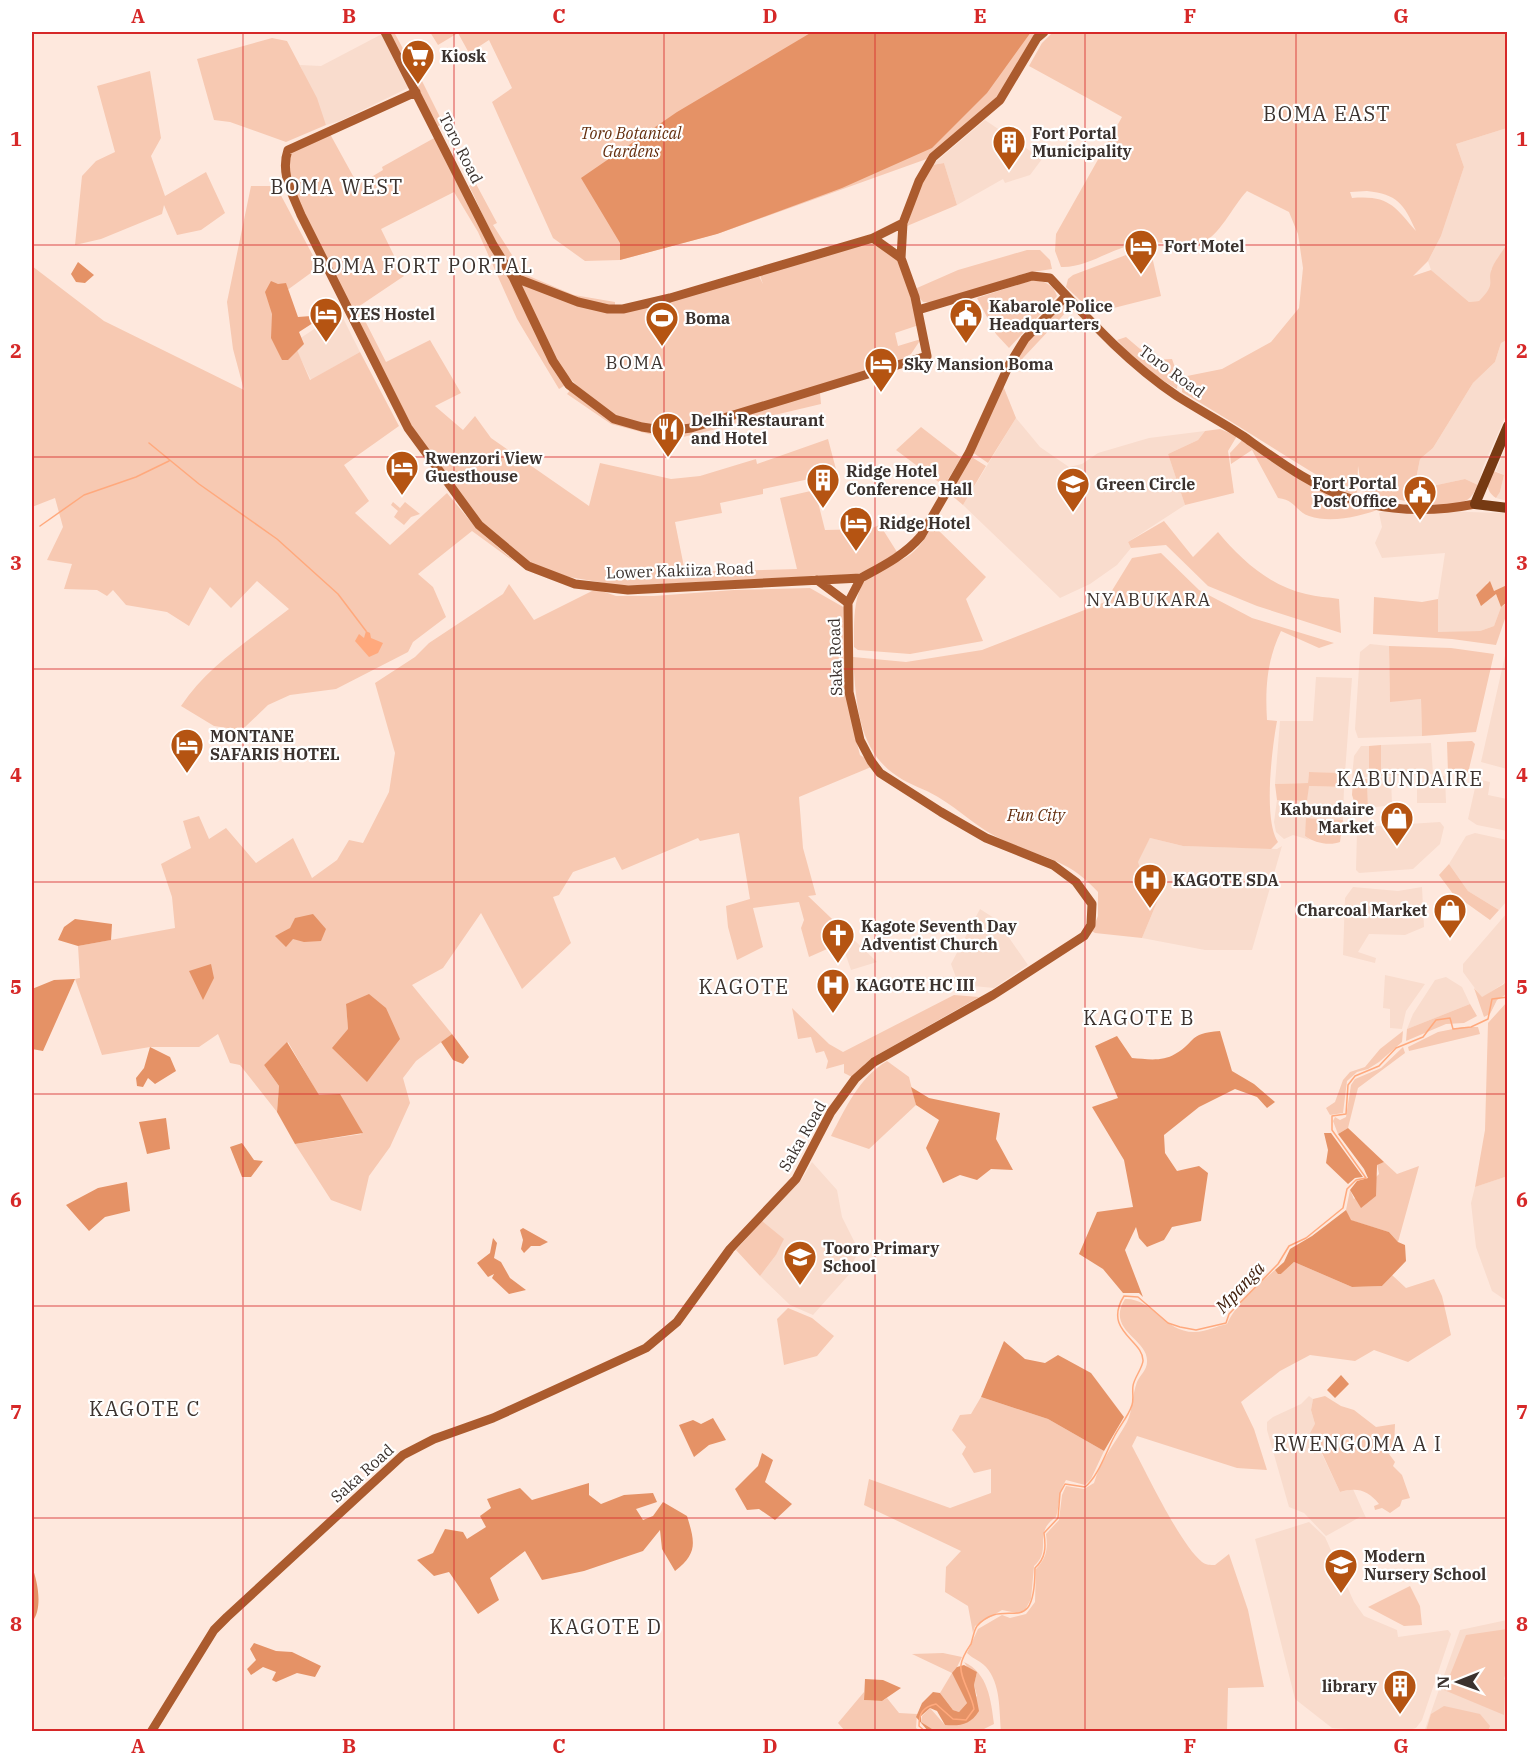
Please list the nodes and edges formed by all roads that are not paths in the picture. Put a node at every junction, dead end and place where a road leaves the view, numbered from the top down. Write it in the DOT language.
graph roads {
  1 [pos="385,32"];
  2 [pos="1044,32"];
  3 [pos="416,92"];
  4 [pos="903,223"];
  5 [pos="873,238"];
  6 [pos="901,258"];
  7 [pos="513,277"];
  8 [pos="1065,297"];
  9 [pos="918,310"];
  10 [pos="1508,426"];
  11 [pos="1475,504"];
  12 [pos="1508,508"];
  13 [pos="861,578"];
  14 [pos="817,580"];
  15 [pos="848,603"];
  16 [pos="151,1731"];
  1 -- 3 [label="main road, Toro Road"];
  2 -- 4 [label="main road"];
  3 -- 7 [label="main road, Toro Road"];
  3 -- 14 [label="main road, Lower Kakiiza Road"];
  4 -- 5 [label="main road"];
  4 -- 6 [label="main road"];
  5 -- 6 [label="main road"];
  5 -- 7 [label="main road"];
  6 -- 9 [label="main road"];
  7 -- 9 [label="main road, Toro Road"];
  8 -- 9 [label="main road, Toro Road"];
  8 -- 11 [label="main road, Toro Road"];
  8 -- 13 [label="main road, Lower Kakiiza Road"];
  10 -- 11 [label="highway"];
  11 -- 12 [label="highway"];
  13 -- 14 [label="main road, Lower Kakiiza Road"];
  13 -- 15 [label="main road, Saka Road"];
  14 -- 15 [label="main road"];
  15 -- 16 [label="main road, Saka Road"];
}
